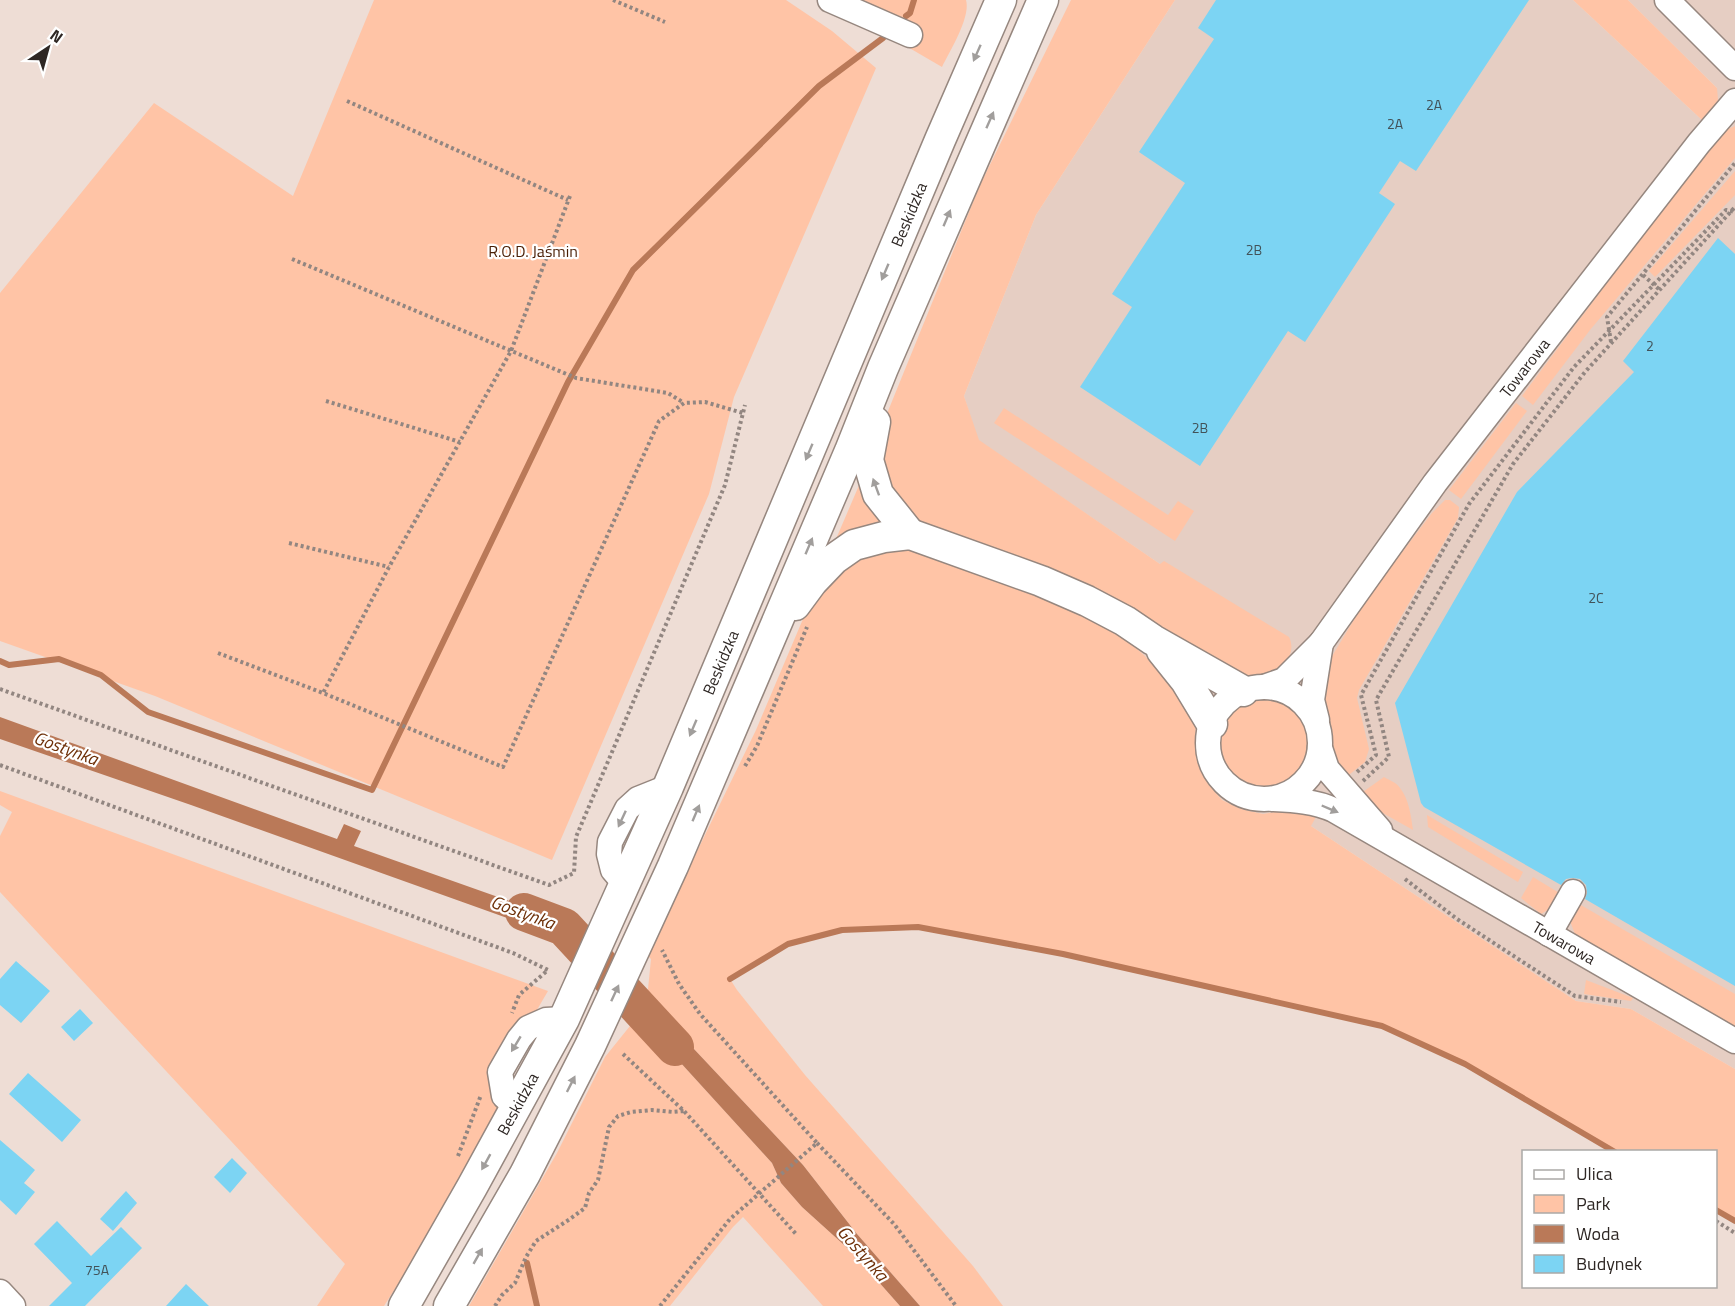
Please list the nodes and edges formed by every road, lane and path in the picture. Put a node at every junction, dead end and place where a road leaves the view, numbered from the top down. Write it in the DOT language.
graph roads {
  1 [pos="613,0"];
  2 [pos="830,0"];
  3 [pos="1043,0"];
  4 [pos="1667,0"];
  5 [pos="992,6"];
  6 [pos="665,22"];
  7 [pos="910,34"];
  8 [pos="1735,68"];
  9 [pos="347,101"];
  10 [pos="1735,101"];
  11 [pos="1735,163"];
  12 [pos="1734,210"];
  13 [pos="292,259"];
  14 [pos="1642,275"];
  15 [pos="1654,285"];
  16 [pos="1660,290"];
  17 [pos="1610,330"];
  18 [pos="1612,343"];
  19 [pos="511,351"];
  20 [pos="883,368"];
  21 [pos="326,401"];
  22 [pos="684,403"];
  23 [pos="745,405"];
  24 [pos="743,413"];
  25 [pos="460,442"];
  26 [pos="909,534"];
  27 [pos="289,543"];
  28 [pos="389,567"];
  29 [pos="811,621"];
  30 [pos="770,639"];
  31 [pos="1153,640"];
  32 [pos="1321,643"];
  33 [pos="218,654"];
  34 [pos="0,689"];
  35 [pos="1254,689"];
  36 [pos="323,693"];
  37 [pos="1212,724"];
  38 [pos="1320,739"];
  39 [pos="0,765"];
  40 [pos="741,773"];
  41 [pos="1345,790"];
  42 [pos="1273,799"];
  43 [pos="1394,845"];
  44 [pos="1402,877"];
  45 [pos="1573,892"];
  46 [pos="1549,934"];
  47 [pos="663,952"];
  48 [pos="1622,1002"];
  49 [pos="511,1016"];
  50 [pos="1735,1041"];
  51 [pos="623,1054"];
  52 [pos="483,1091"];
  53 [pos="684,1111"];
  54 [pos="817,1143"];
  55 [pos="454,1166"];
  56 [pos="759,1192"];
  57 [pos="1717,1222"];
  58 [pos="1735,1233"];
  59 [pos="796,1234"];
  60 [pos="0,1292"];
  61 [pos="13,1306"];
  62 [pos="404,1306"];
  63 [pos="449,1306"];
  64 [pos="495,1306"];
  65 [pos="660,1306"];
  66 [pos="956,1306"];
  1 -- 6 [label="path"];
  2 -- 7 [label="street"];
  20 -- 3 [label="main road, one-way"];
  4 -- 8 [label="street"];
  5 -- 62 [label="main road, Beskidzka, one-way"];
  9 -- 19 [label="path"];
  10 -- 32 [label="street, Towarowa"];
  11 -- 14 [label="path"];
  12 -- 15 [label="path"];
  12 -- 16 [label="path"];
  13 -- 19 [label="path"];
  14 -- 15 [label="path"];
  14 -- 17 [label="path"];
  15 -- 16 [label="path"];
  15 -- 17 [label="path"];
  16 -- 18 [label="path"];
  17 -- 18 [label="path"];
  17 -- 41 [label="path"];
  18 -- 41 [label="path"];
  19 -- 22 [label="path"];
  19 -- 25 [label="path"];
  26 -- 20 [label="main road, one-way"];
  30 -- 20 [label="main road, one-way"];
  21 -- 25 [label="path"];
  22 -- 24 [label="path"];
  22 -- 36 [label="path"];
  23 -- 24 [label="path"];
  24 -- 34 [label="path"];
  25 -- 28 [label="path"];
  26 -- 30 [label="main road"];
  26 -- 31 [label="main road"];
  27 -- 28 [label="path"];
  28 -- 36 [label="path"];
  29 -- 40 [label="path"];
  63 -- 30 [label="main road, one-way"];
  31 -- 35 [label="main road"];
  31 -- 37 [label="main road"];
  32 -- 35 [label="street, Towarowa"];
  32 -- 38 [label="street, Towarowa"];
  33 -- 36 [label="path"];
  35 -- 37 [label="street"];
  35 -- 38 [label="street"];
  37 -- 42 [label="street"];
  38 -- 41 [label="street, Towarowa"];
  38 -- 42 [label="street"];
  39 -- 49 [label="path"];
  41 -- 43 [label="street, Towarowa"];
  42 -- 43 [label="street, Towarowa, one-way"];
  43 -- 46 [label="street, Towarowa"];
  44 -- 48 [label="path"];
  45 -- 46 [label="street"];
  46 -- 50 [label="street, Towarowa"];
  47 -- 54 [label="path"];
  51 -- 53 [label="path"];
  52 -- 55 [label="path"];
  53 -- 56 [label="path"];
  53 -- 64 [label="path"];
  54 -- 56 [label="path"];
  54 -- 66 [label="path"];
  56 -- 59 [label="path"];
  56 -- 65 [label="path"];
  57 -- 58 [label="path"];
  60 -- 61 [label="street"];
}
